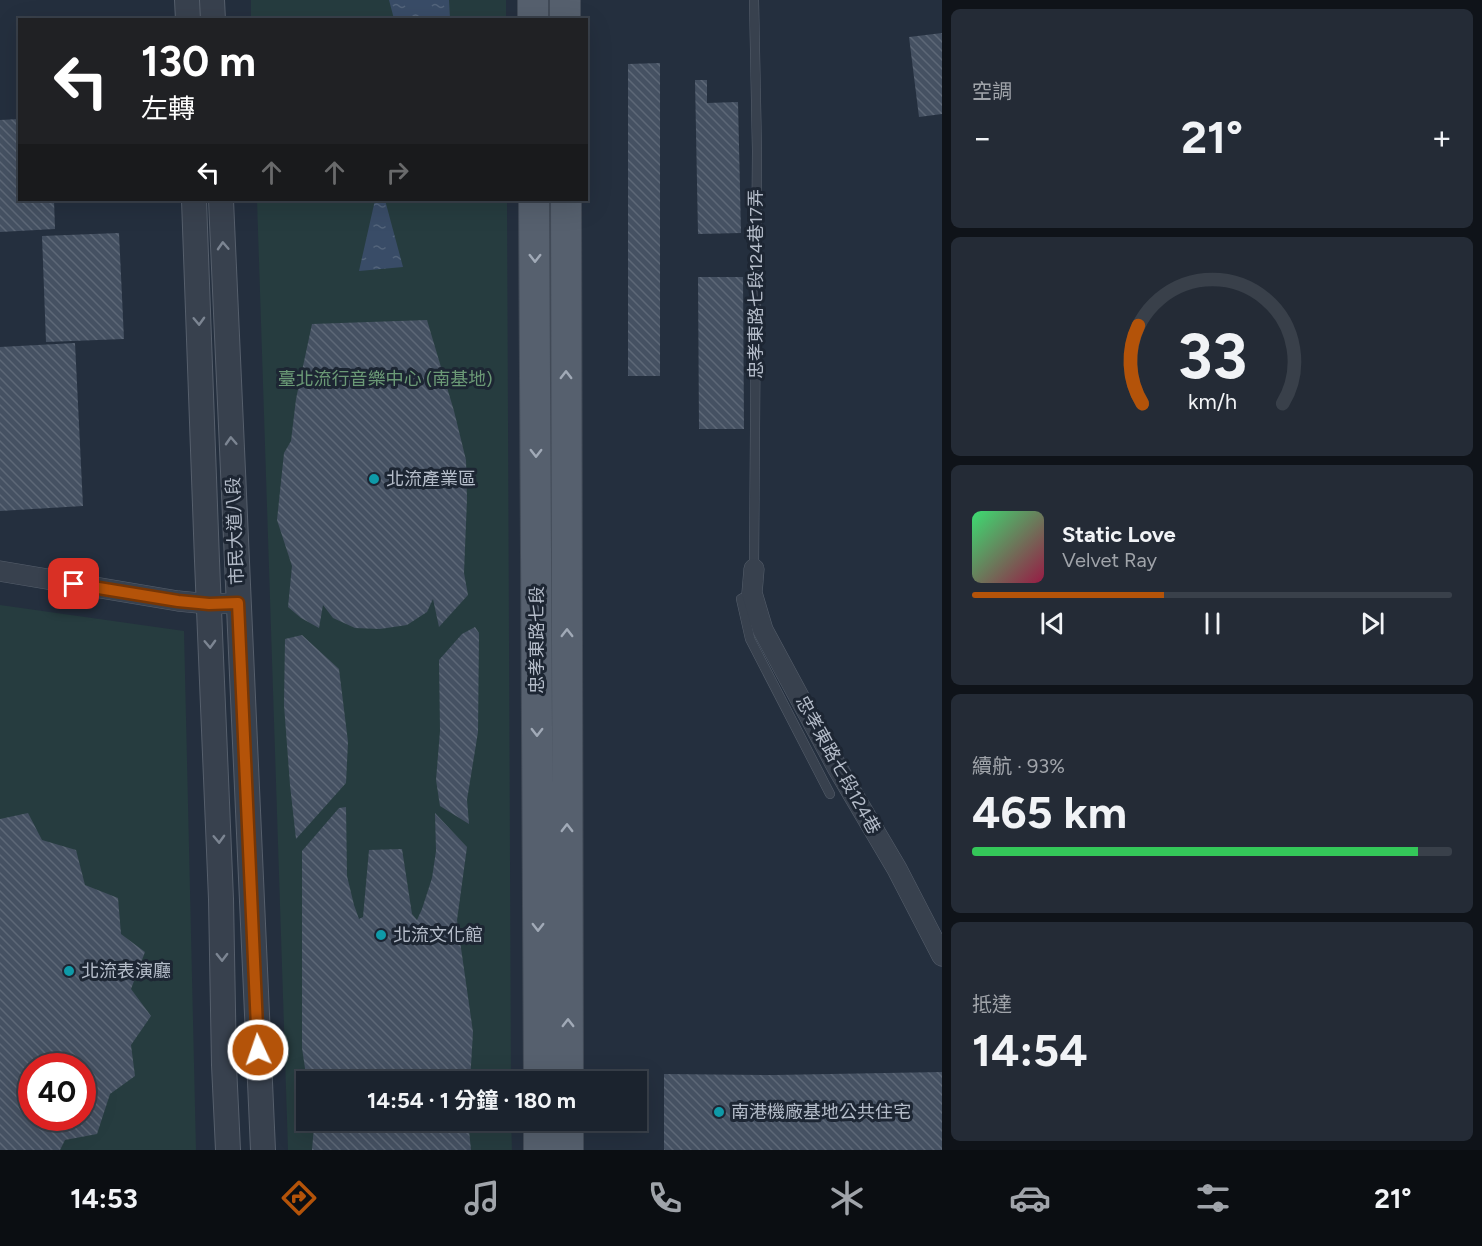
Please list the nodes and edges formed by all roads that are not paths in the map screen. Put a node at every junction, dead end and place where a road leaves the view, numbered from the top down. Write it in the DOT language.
graph roads {
  1 [pos="188,0"];
  2 [pos="212,0"];
  3 [pos="533,0"];
  4 [pos="565,0"];
  5 [pos="754,0"];
  6 [pos="188,18"];
  7 [pos="213,18"];
  8 [pos="533,18"];
  9 [pos="565,18"];
  10 [pos="194,201"];
  11 [pos="221,201"];
  12 [pos="534,201"];
  13 [pos="566,201"];
  14 [pos="754,569"];
  15 [pos="0,571"];
  16 [pos="752,593"];
  17 [pos="238,603"];
  18 [pos="209,604"];
  19 [pos="830,794"];
  20 [pos="942,956"];
  21 [pos="539,1071"];
  22 [pos="568,1071"];
  23 [pos="539,1131"];
  24 [pos="568,1131"];
  25 [pos="228,1150"];
  26 [pos="263,1150"];
  27 [pos="539,1150"];
  28 [pos="568,1150"];
  1 -- 6 [label="street"];
  2 -- 7 [label="street"];
  3 -- 8 [label="main road"];
  4 -- 9 [label="main road"];
  5 -- 14 [label="lane, 忠孝東路七段124巷17弄"];
  10 -- 18 [label="street, 市民大道八段, one-way"];
  17 -- 11 [label="street, 市民大道八段, one-way"];
  12 -- 21 [label="main road, 忠孝東路七段, one-way"];
  22 -- 13 [label="main road, 忠孝東路七段, one-way"];
  14 -- 16 [label="street, 忠孝東路七段124巷"];
  15 -- 18 [label="street"];
  16 -- 19 [label="lane"];
  16 -- 20 [label="street, 忠孝東路七段124巷"];
  17 -- 18 [label="street"];
  17 -- 26 [label="street, 市民大道八段"];
  18 -- 25 [label="street, 市民大道八段, one-way"];
  23 -- 27 [label="main road"];
  24 -- 28 [label="main road"];
}
